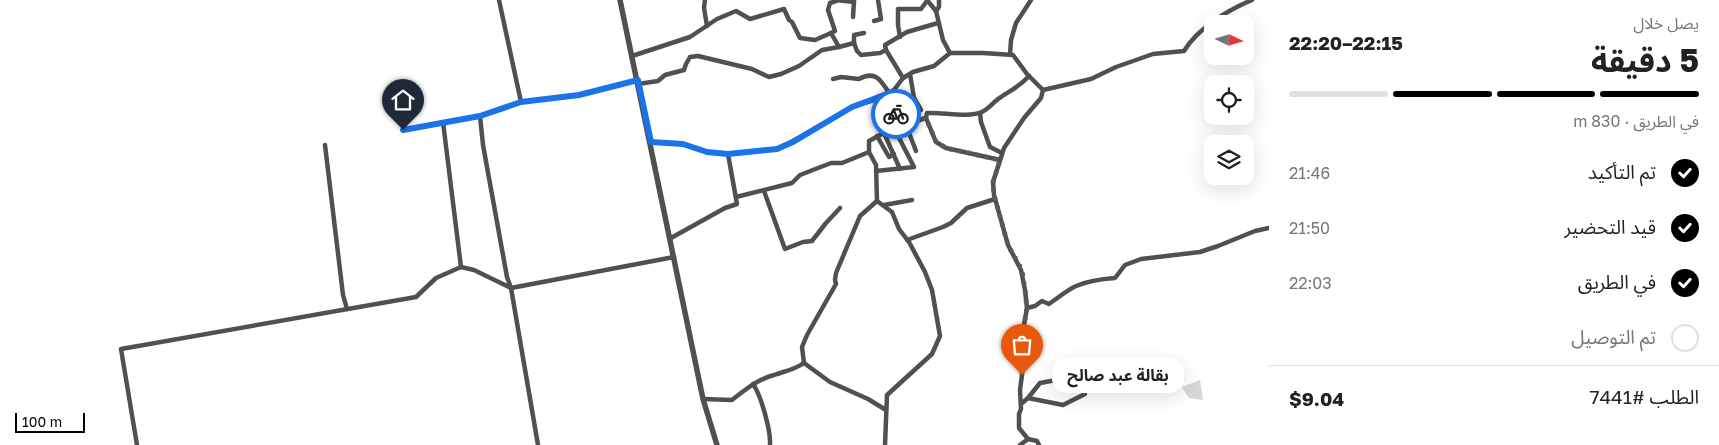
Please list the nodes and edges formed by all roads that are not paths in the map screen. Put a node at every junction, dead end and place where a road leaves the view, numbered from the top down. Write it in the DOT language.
graph roads {
  1 [pos="499,0"];
  2 [pos="620,0"];
  3 [pos="705,0"];
  4 [pos="836,0"];
  5 [pos="878,0"];
  6 [pos="927,0"];
  7 [pos="939,0"];
  8 [pos="1031,0"];
  9 [pos="1252,0"];
  10 [pos="854,1"];
  11 [pos="936,11"];
  12 [pos="853,17"];
  13 [pos="874,21"];
  14 [pos="938,23"];
  15 [pos="707,26"];
  16 [pos="831,33"];
  17 [pos="864,33"];
  18 [pos="900,37"];
  19 [pos="854,43"];
  20 [pos="839,47"];
  21 [pos="886,50"];
  22 [pos="950,53"];
  23 [pos="1010,55"];
  24 [pos="632,56"];
  25 [pos="910,74"];
  26 [pos="1028,76"];
  27 [pos="903,78"];
  28 [pos="833,79"];
  29 [pos="638,82"];
  30 [pos="895,90"];
  31 [pos="1043,90"];
  32 [pos="888,94"];
  33 [pos="880,98"];
  34 [pos="521,102"];
  35 [pos="921,110"];
  36 [pos="980,113"];
  37 [pos="480,116"];
  38 [pos="926,118"];
  39 [pos="443,122"];
  40 [pos="906,124"];
  41 [pos="892,129"];
  42 [pos="403,130"];
  43 [pos="884,133"];
  44 [pos="878,136"];
  45 [pos="651,142"];
  46 [pos="325,145"];
  47 [pos="916,151"];
  48 [pos="869,152"];
  49 [pos="1002,153"];
  50 [pos="728,154"];
  51 [pos="894,154"];
  52 [pos="1000,160"];
  53 [pos="900,169"];
  54 [pos="876,171"];
  55 [pos="764,191"];
  56 [pos="736,197"];
  57 [pos="995,199"];
  58 [pos="912,200"];
  59 [pos="877,201"];
  60 [pos="884,205"];
  61 [pos="840,208"];
  62 [pos="1269,228"];
  63 [pos="671,238"];
  64 [pos="907,240"];
  65 [pos="674,257"];
  66 [pos="461,267"];
  67 [pos="512,288"];
  68 [pos="1027,308"];
  69 [pos="347,309"];
  70 [pos="804,364"];
  71 [pos="1084,370"];
  72 [pos="1062,379"];
  73 [pos="753,384"];
  74 [pos="1085,384"];
  75 [pos="1085,394"];
  76 [pos="1028,398"];
  77 [pos="703,399"];
  78 [pos="1021,404"];
  79 [pos="886,410"];
  80 [pos="1028,439"];
  81 [pos="137,445"];
  82 [pos="538,445"];
  83 [pos="717,445"];
  84 [pos="770,445"];
  85 [pos="885,445"];
  86 [pos="1020,445"];
  87 [pos="1040,445"];
  1 -- 34 [label="street"];
  2 -- 24 [label="street"];
  3 -- 15 [label="street"];
  4 -- 10 [label="street"];
  4 -- 16 [label="street"];
  5 -- 13 [label="street"];
  6 -- 11 [label="street"];
  6 -- 18 [label="street"];
  7 -- 11 [label="street"];
  8 -- 23 [label="street"];
  9 -- 31 [label="street"];
  10 -- 12 [label="street"];
  11 -- 14 [label="street"];
  14 -- 18 [label="street"];
  14 -- 22 [label="street"];
  15 -- 16 [label="street"];
  15 -- 24 [label="street"];
  16 -- 20 [label="street"];
  17 -- 19 [label="street"];
  18 -- 21 [label="street"];
  19 -- 20 [label="street"];
  19 -- 21 [label="street"];
  20 -- 29 [label="street"];
  21 -- 27 [label="street"];
  22 -- 23 [label="street"];
  22 -- 25 [label="street"];
  23 -- 26 [label="street"];
  24 -- 29 [label="street"];
  25 -- 27 [label="street"];
  25 -- 35 [label="street"];
  26 -- 31 [label="street"];
  26 -- 36 [label="street"];
  27 -- 30 [label="street"];
  28 -- 32 [label="street"];
  29 -- 34 [label="street"];
  29 -- 45 [label="street"];
  30 -- 32 [label="street"];
  30 -- 40 [label="street"];
  31 -- 49 [label="street"];
  32 -- 33 [label="street"];
  32 -- 40 [label="street"];
  33 -- 41 [label="street"];
  33 -- 50 [label="street"];
  34 -- 37 [label="street"];
  36 -- 38 [label="street"];
  36 -- 49 [label="street"];
  37 -- 39 [label="street"];
  37 -- 67 [label="street"];
  38 -- 40 [label="street"];
  38 -- 52 [label="street"];
  39 -- 42 [label="street"];
  39 -- 66 [label="street"];
  40 -- 41 [label="street"];
  40 -- 47 [label="street"];
  41 -- 43 [label="street"];
  41 -- 53 [label="street"];
  43 -- 44 [label="street"];
  43 -- 51 [label="street"];
  44 -- 48 [label="street"];
  44 -- 51 [label="street"];
  45 -- 50 [label="street"];
  45 -- 63 [label="street"];
  46 -- 69 [label="street"];
  48 -- 54 [label="street"];
  48 -- 55 [label="street"];
  49 -- 52 [label="street"];
  50 -- 56 [label="street"];
  51 -- 53 [label="street"];
  52 -- 57 [label="street"];
  53 -- 54 [label="street"];
  54 -- 59 [label="street"];
  55 -- 56 [label="street"];
  55 -- 61 [label="street"];
  56 -- 63 [label="street"];
  57 -- 64 [label="street"];
  57 -- 68 [label="street"];
  58 -- 60 [label="street"];
  59 -- 60 [label="street"];
  59 -- 70 [label="street"];
  60 -- 64 [label="street"];
  62 -- 68 [label="street"];
  63 -- 65 [label="street"];
  64 -- 79 [label="street"];
  65 -- 67 [label="street"];
  65 -- 77 [label="street"];
  66 -- 67 [label="street"];
  66 -- 69 [label="street"];
  67 -- 82 [label="street"];
  68 -- 78 [label="street"];
  69 -- 81 [label="street"];
  70 -- 73 [label="street"];
  70 -- 79 [label="street"];
  71 -- 72 [label="street"];
  72 -- 74 [label="street"];
  72 -- 76 [label="street"];
  73 -- 77 [label="street"];
  73 -- 84 [label="street"];
  75 -- 76 [label="street"];
  76 -- 78 [label="street"];
  77 -- 83 [label="street"];
  78 -- 80 [label="street"];
  79 -- 85 [label="street"];
  80 -- 86 [label="street"];
  80 -- 87 [label="street"];
}
